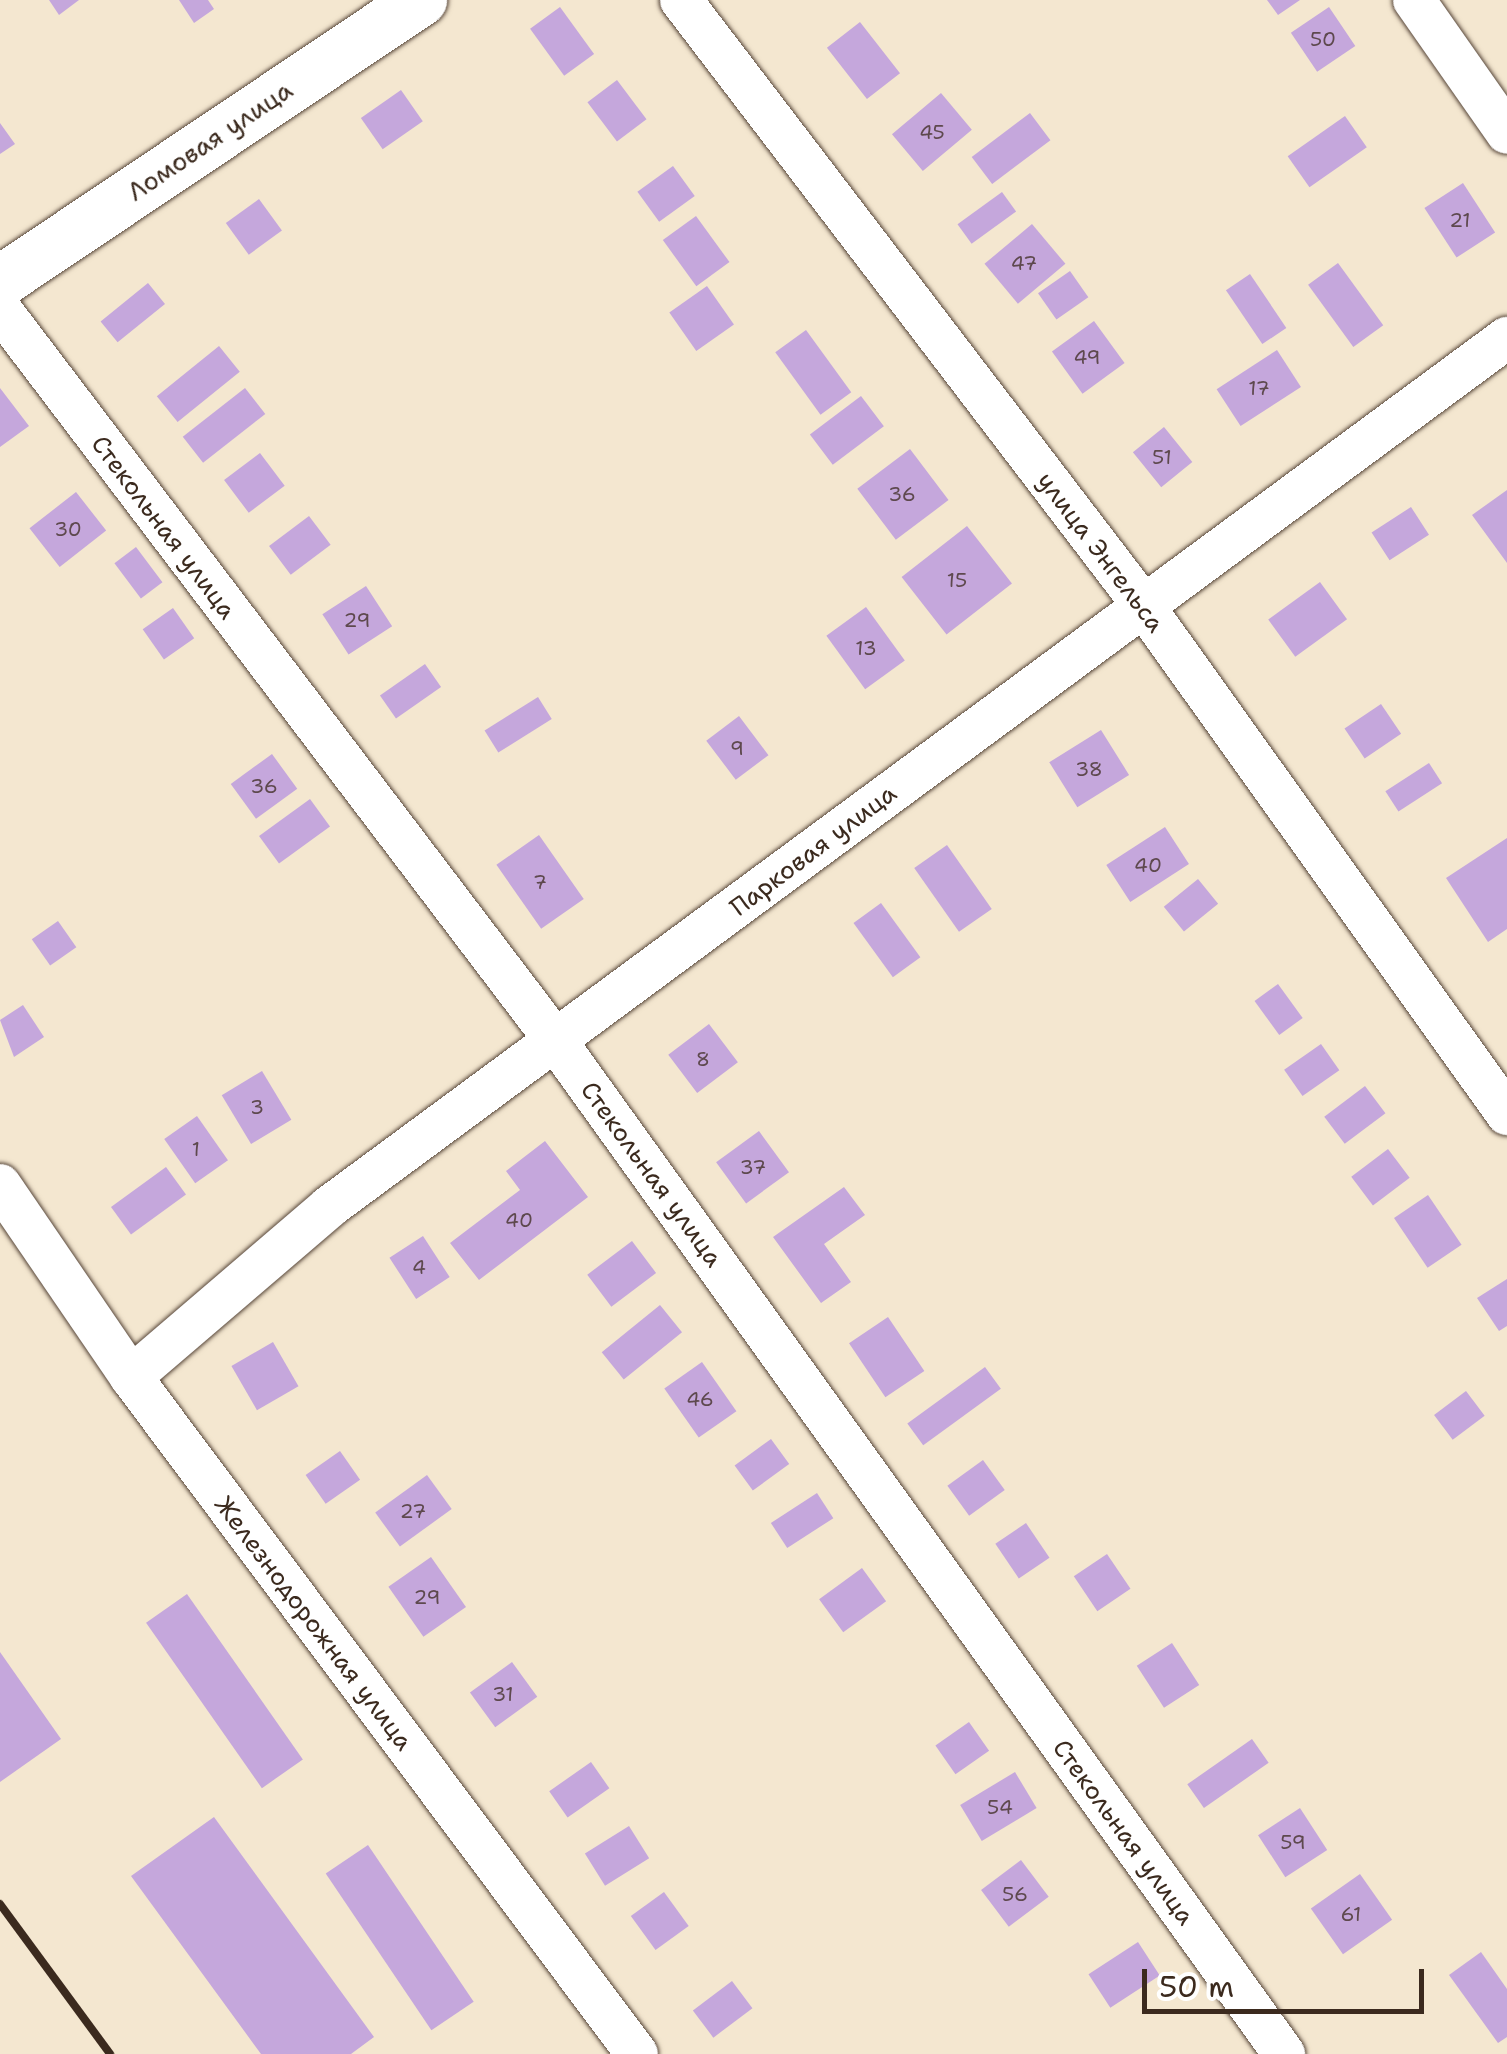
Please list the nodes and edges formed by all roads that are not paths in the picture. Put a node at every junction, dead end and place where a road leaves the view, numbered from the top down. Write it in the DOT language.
graph roads {
  1 [pos="421,0"];
  2 [pos="681,0"];
  3 [pos="1414,0"];
  4 [pos="1507,134"];
  5 [pos="0,282"];
  6 [pos="0,309"];
  7 [pos="1507,338"];
  8 [pos="1140,601"];
  9 [pos="558,1044"];
  10 [pos="1507,1114"];
  11 [pos="0,1185"];
  12 [pos="131,1378"];
  13 [pos="637,2054"];
  14 [pos="1284,2054"];
  1 -- 5 [label="main road, Ломовая улица"];
  2 -- 8 [label="street, улица Энгельса"];
  3 -- 4 [label="street"];
  6 -- 9 [label="street, Стекольная улица"];
  7 -- 8 [label="street, Парковая улица"];
  8 -- 9 [label="street, Парковая улица"];
  8 -- 10 [label="street, улица Энгельса"];
  9 -- 12 [label="street, Парковая улица"];
  9 -- 14 [label="street, Стекольная улица"];
  11 -- 12 [label="street, Железнодорожная улица"];
  12 -- 13 [label="street, Железнодорожная улица"];
}
